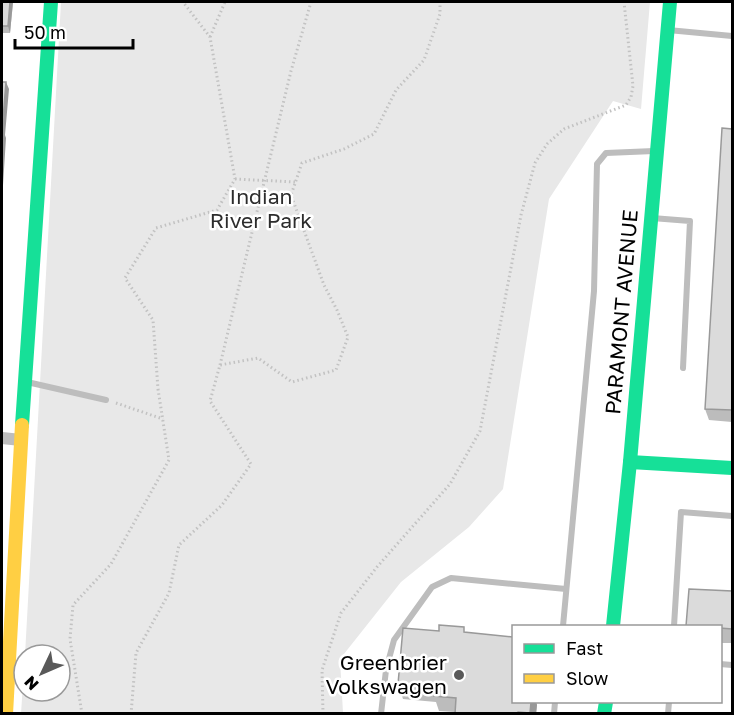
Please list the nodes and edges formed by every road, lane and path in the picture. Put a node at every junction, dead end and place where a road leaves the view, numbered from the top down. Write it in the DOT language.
graph roads {
  1 [pos="51,2"];
  2 [pos="183,2"];
  3 [pos="225,2"];
  4 [pos="310,2"];
  5 [pos="440,2"];
  6 [pos="624,2"];
  7 [pos="670,2"];
  8 [pos="668,30"];
  9 [pos="732,36"];
  10 [pos="210,37"];
  11 [pos="657,151"];
  12 [pos="235,179"];
  13 [pos="264,181"];
  14 [pos="295,183"];
  15 [pos="651,218"];
  16 [pos="220,365"];
  17 [pos="683,368"];
  18 [pos="26,382"];
  19 [pos="106,400"];
  20 [pos="163,419"];
  21 [pos="2,438"];
  22 [pos="21,440"];
  23 [pos="630,462"];
  24 [pos="732,468"];
  25 [pos="732,516"];
  26 [pos="566,589"];
  27 [pos="563,625"];
  28 [pos="613,625"];
  29 [pos="674,625"];
  30 [pos="6,714"];
  31 [pos="82,714"];
  32 [pos="130,714"];
  33 [pos="323,714"];
  34 [pos="381,714"];
  1 -- 18 [label="street"];
  2 -- 10 [label="path"];
  3 -- 10 [label="path"];
  4 -- 13 [label="path"];
  5 -- 14 [label="path"];
  6 -- 33 [label="path"];
  7 -- 8 [label="street, PARAMONT AVENUE"];
  8 -- 9 [label="lane"];
  8 -- 11 [label="street, PARAMONT AVENUE"];
  10 -- 12 [label="path"];
  11 -- 15 [label="street, PARAMONT AVENUE"];
  11 -- 26 [label="lane"];
  12 -- 13 [label="path"];
  12 -- 20 [label="path"];
  13 -- 14 [label="path"];
  13 -- 16 [label="path"];
  14 -- 16 [label="path"];
  15 -- 17 [label="lane"];
  15 -- 23 [label="street, PARAMONT AVENUE"];
  16 -- 32 [label="path"];
  18 -- 19 [label="lane"];
  18 -- 22 [label="street"];
  19 -- 20 [label="path"];
  20 -- 31 [label="path"];
  21 -- 22 [label="street"];
  22 -- 30 [label="street"];
  23 -- 24 [label="street"];
  23 -- 28 [label="street, PARAMONT AVENUE"];
  25 -- 29 [label="lane"];
  26 -- 27 [label="lane"];
  26 -- 34 [label="lane"];
}
